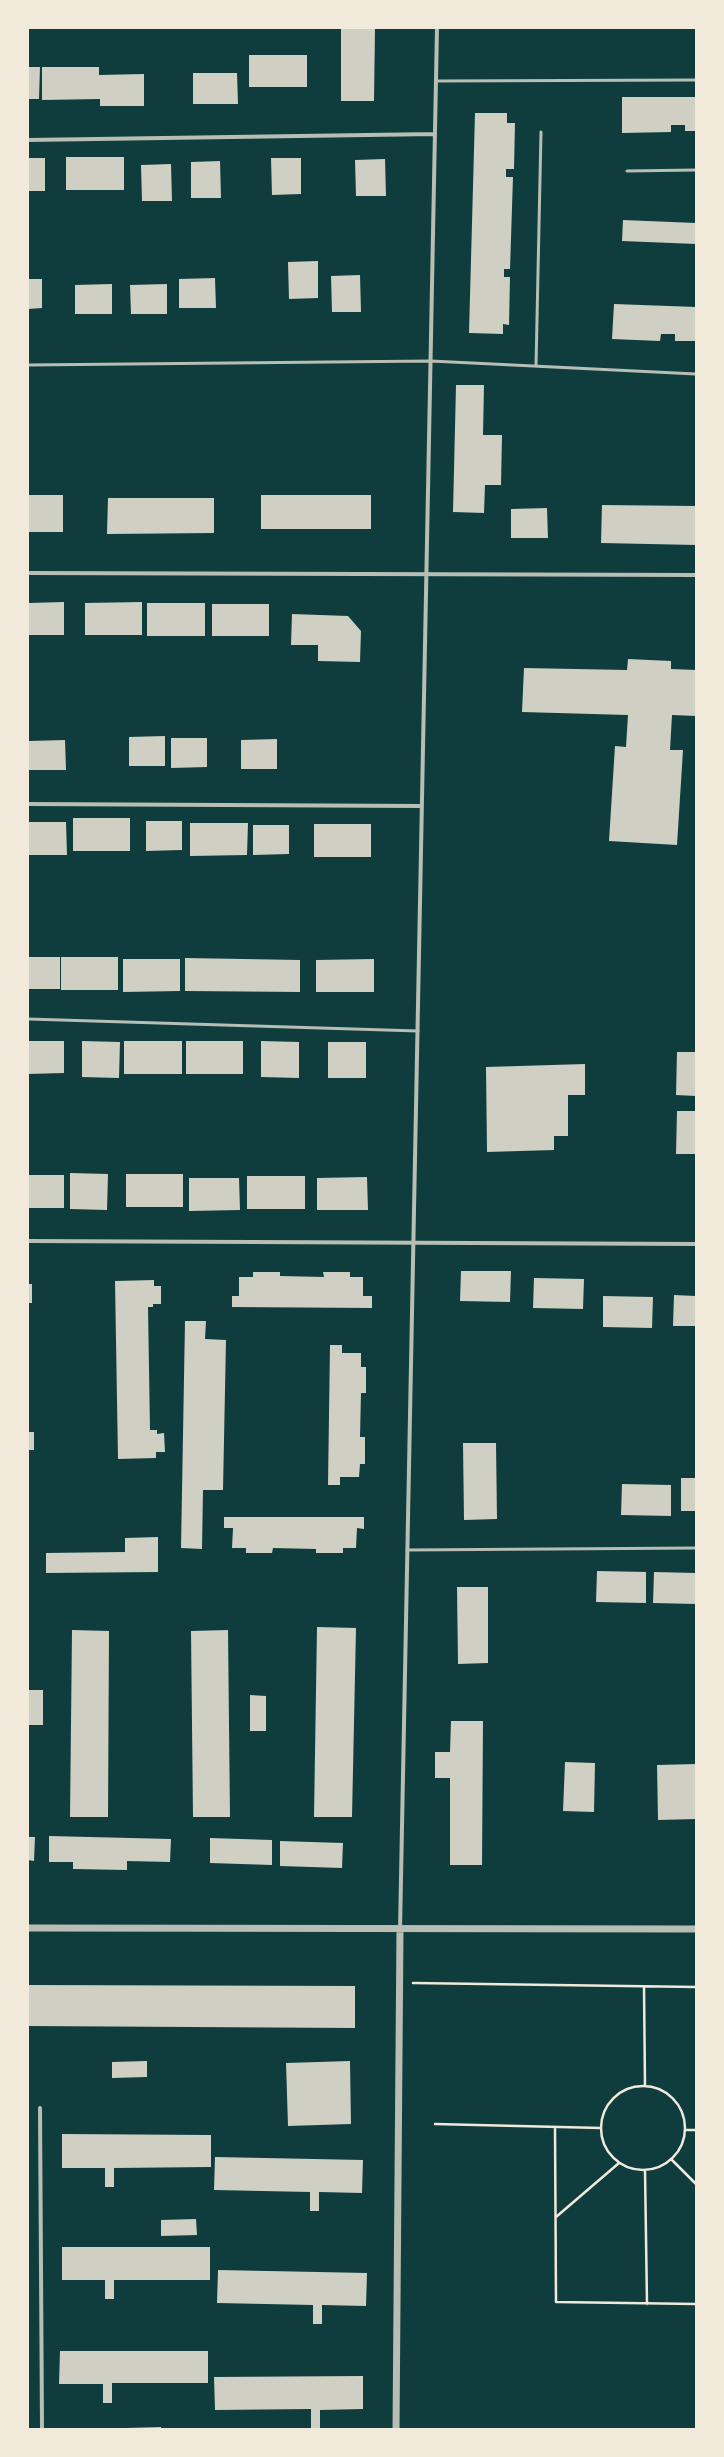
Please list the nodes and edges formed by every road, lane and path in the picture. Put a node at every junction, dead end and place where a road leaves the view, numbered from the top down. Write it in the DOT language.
graph roads {
  1 [pos="437,28"];
  2 [pos="696,80"];
  3 [pos="436,81"];
  4 [pos="542,132"];
  5 [pos="435,134"];
  6 [pos="28,140"];
  7 [pos="696,170"];
  8 [pos="627,171"];
  9 [pos="431,361"];
  10 [pos="28,365"];
  11 [pos="536,366"];
  12 [pos="696,374"];
  13 [pos="28,573"];
  14 [pos="426,574"];
  15 [pos="696,575"];
  16 [pos="28,804"];
  17 [pos="422,806"];
  18 [pos="28,1019"];
  19 [pos="418,1031"];
  20 [pos="28,1241"];
  21 [pos="414,1243"];
  22 [pos="696,1244"];
  23 [pos="696,1548"];
  24 [pos="407,1550"];
  25 [pos="28,1928"];
  26 [pos="696,1928"];
  27 [pos="400,1929"];
  28 [pos="399,1982"];
  29 [pos="644,1986"];
  30 [pos="696,1987"];
  31 [pos="645,2086"];
  32 [pos="40,2108"];
  33 [pos="435,2124"];
  34 [pos="555,2127"];
  35 [pos="601,2128"];
  36 [pos="685,2130"];
  37 [pos="696,2130"];
  38 [pos="671,2159"];
  39 [pos="619,2162"];
  40 [pos="645,2170"];
  41 [pos="696,2184"];
  42 [pos="555,2217"];
  43 [pos="647,2304"];
  44 [pos="696,2304"];
  45 [pos="42,2429"];
  46 [pos="396,2429"];
  1 -- 3 [label="street"];
  2 -- 3 [label="lane"];
  3 -- 5 [label="street"];
  4 -- 11 [label="lane"];
  5 -- 6 [label="street"];
  5 -- 9 [label="street"];
  7 -- 8 [label="lane"];
  9 -- 10 [label="lane"];
  9 -- 11 [label="lane"];
  9 -- 14 [label="street"];
  11 -- 12 [label="lane"];
  13 -- 14 [label="street"];
  14 -- 15 [label="street"];
  14 -- 17 [label="street"];
  16 -- 17 [label="street"];
  17 -- 19 [label="street"];
  18 -- 19 [label="lane"];
  19 -- 21 [label="street"];
  20 -- 21 [label="street"];
  21 -- 22 [label="street"];
  21 -- 24 [label="street"];
  23 -- 24 [label="lane"];
  24 -- 27 [label="street"];
  25 -- 27 [label="street"];
  26 -- 27 [label="street"];
  27 -- 28 [label="street"];
  28 -- 29 [label="path"];
  28 -- 46 [label="street"];
  29 -- 30 [label="path"];
  29 -- 31 [label="path"];
  31 -- 35 [label="path"];
  31 -- 36 [label="path"];
  32 -- 45 [label="street"];
  33 -- 34 [label="path"];
  34 -- 35 [label="path"];
  34 -- 42 [label="path"];
  35 -- 39 [label="path"];
  36 -- 37 [label="path"];
  36 -- 38 [label="path"];
  38 -- 40 [label="path"];
  38 -- 41 [label="path"];
  39 -- 40 [label="path"];
  39 -- 42 [label="path"];
  40 -- 43 [label="path"];
  42 -- 43 [label="path"];
  43 -- 44 [label="path"];
}
